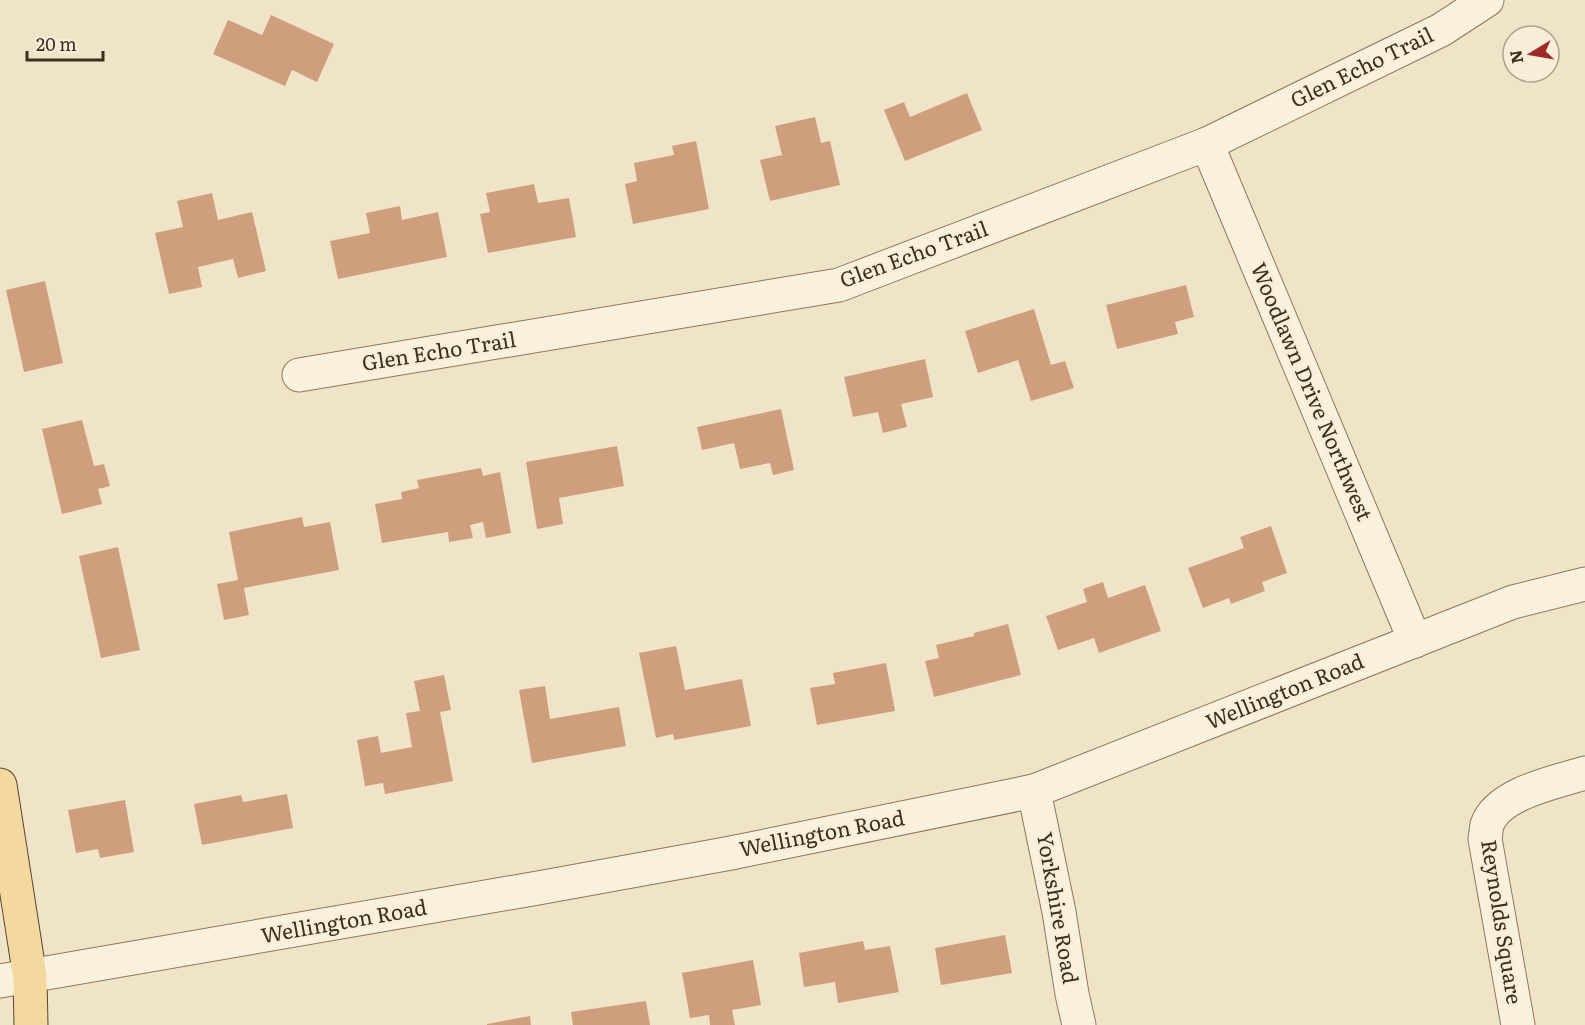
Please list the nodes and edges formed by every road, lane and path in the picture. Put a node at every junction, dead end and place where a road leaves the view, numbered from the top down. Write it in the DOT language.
graph roads {
  1 [pos="1487,0"];
  2 [pos="1207,144"];
  3 [pos="299,375"];
  4 [pos="1585,584"];
  5 [pos="1415,641"];
  6 [pos="1585,773"];
  7 [pos="0,786"];
  8 [pos="1035,791"];
  9 [pos="15,979"];
  10 [pos="31,1025"];
  11 [pos="1079,1025"];
  12 [pos="1518,1025"];
  1 -- 2 [label="street, Glen Echo Trail"];
  2 -- 3 [label="street, Glen Echo Trail"];
  2 -- 5 [label="street, Woodlawn Drive Northwest"];
  4 -- 5 [label="street, Wellington Road"];
  5 -- 8 [label="street, Wellington Road"];
  6 -- 12 [label="street, Reynolds Square"];
  7 -- 9 [label="main road"];
  8 -- 9 [label="street, Wellington Road"];
  8 -- 11 [label="street, Yorkshire Road"];
  9 -- 10 [label="main road"];
}
